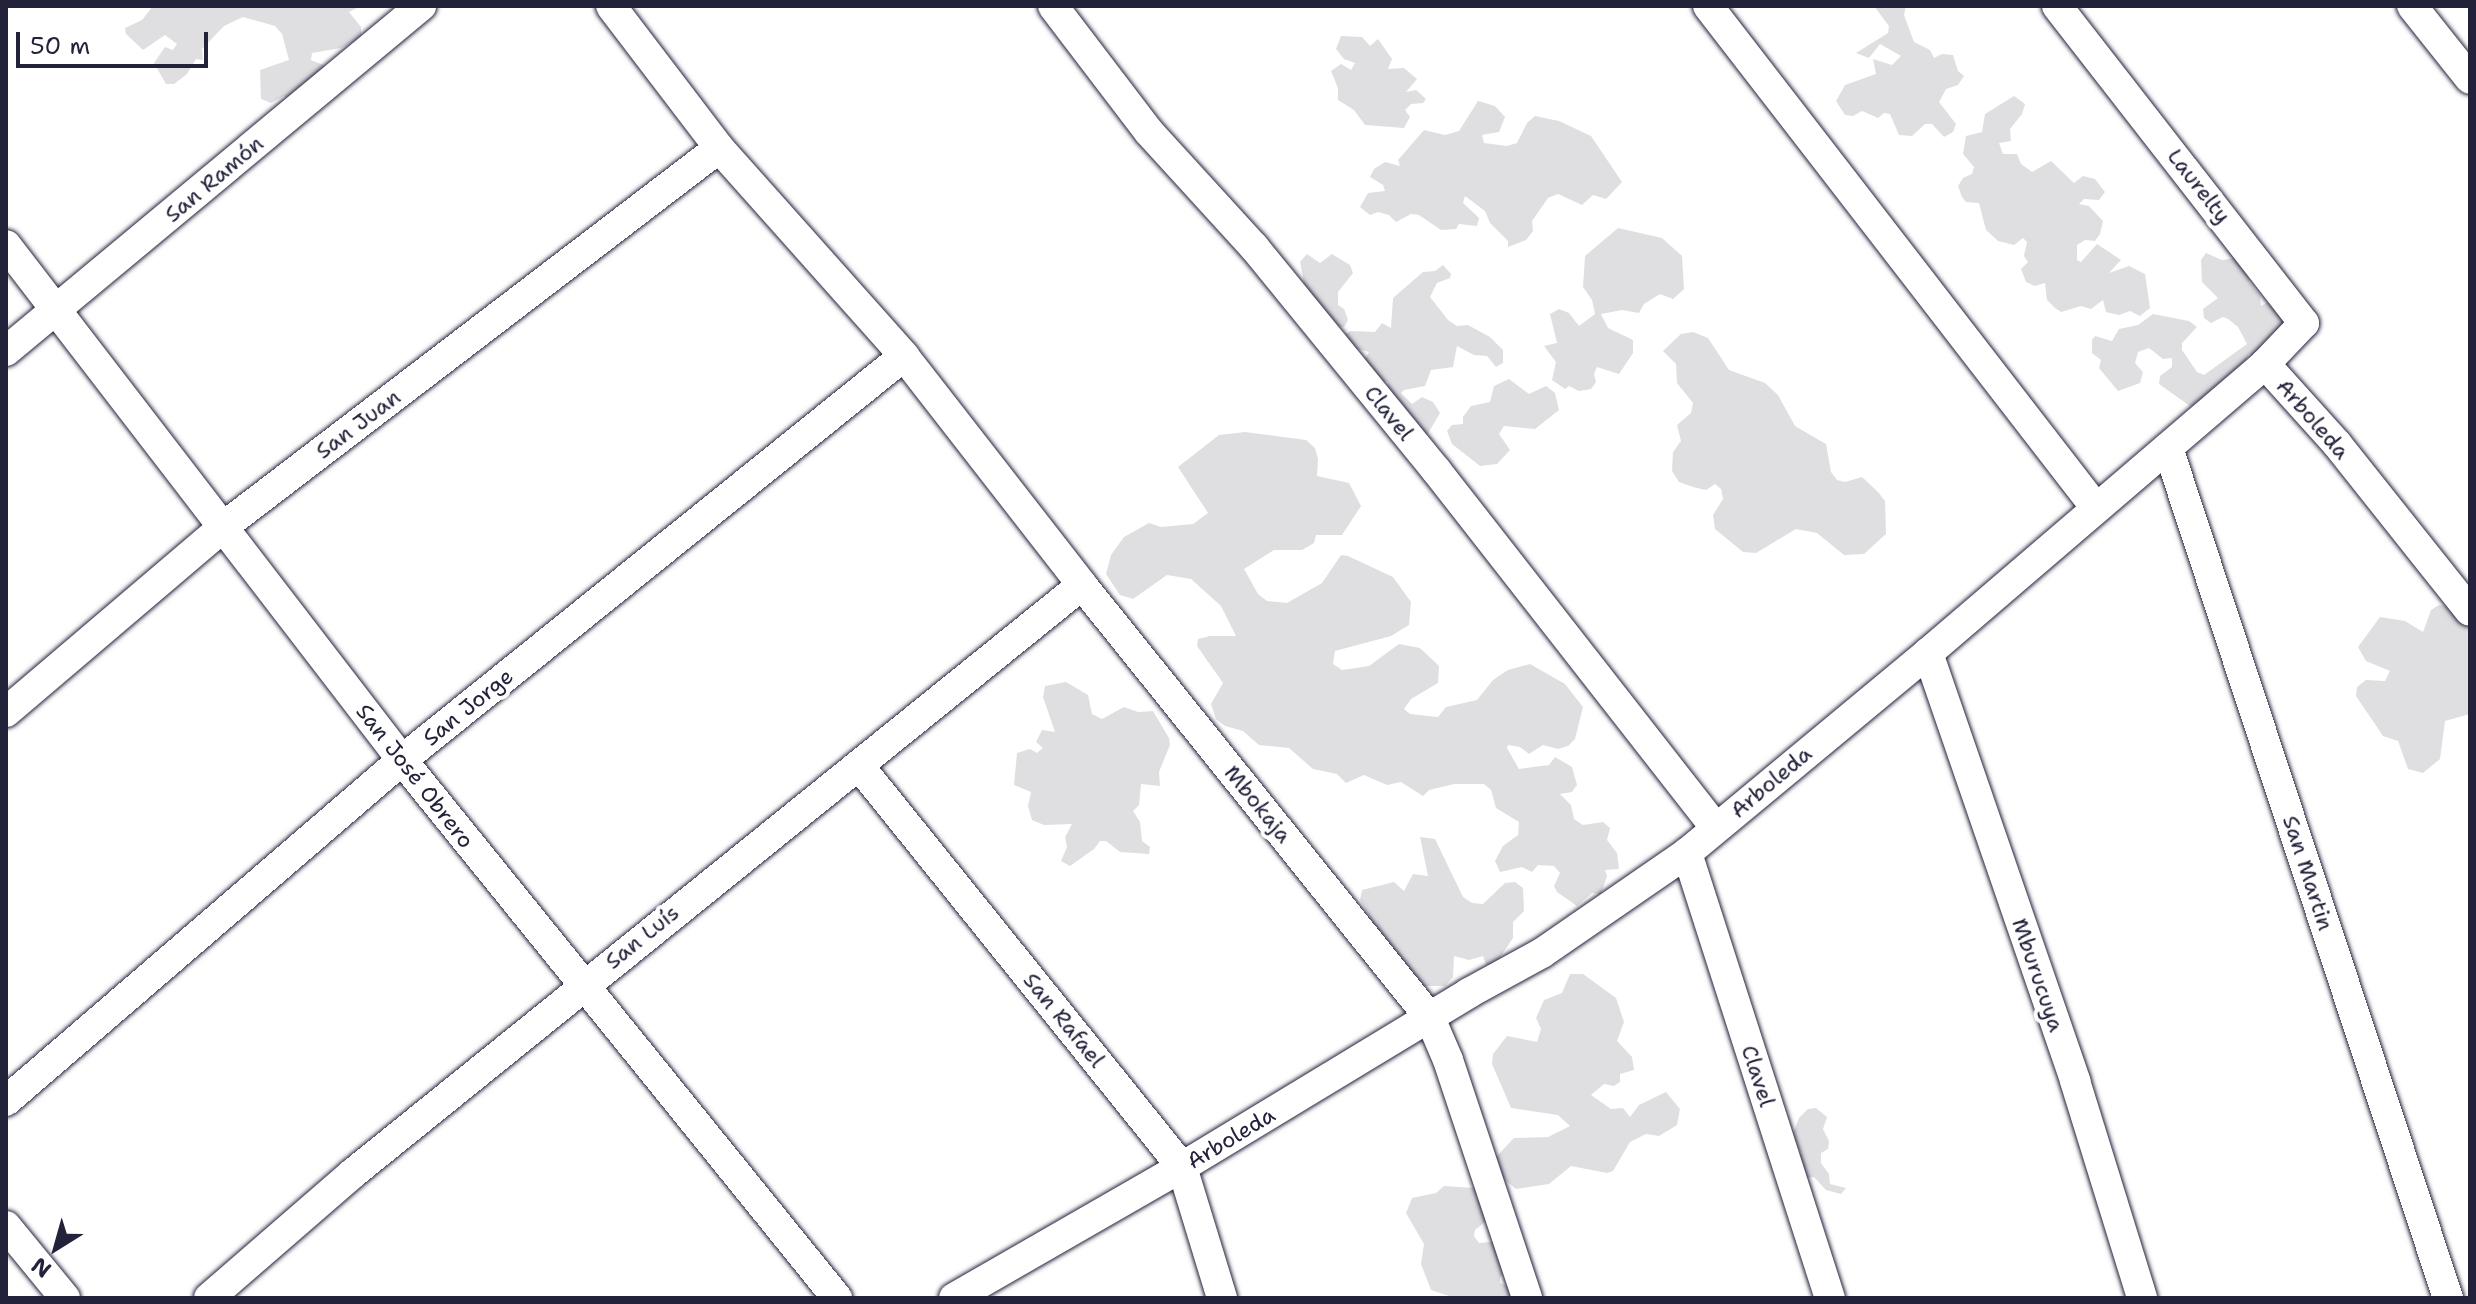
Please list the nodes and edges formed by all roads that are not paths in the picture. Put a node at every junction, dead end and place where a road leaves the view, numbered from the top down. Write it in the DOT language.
graph roads {
  1 [pos="421,6"];
  2 [pos="611,6"];
  3 [pos="1053,6"];
  4 [pos="1708,6"];
  5 [pos="2057,6"];
  6 [pos="2412,6"];
  7 [pos="2470,79"];
  8 [pos="719,148"];
  9 [pos="6,245"];
  10 [pos="56,310"];
  11 [pos="6,351"];
  12 [pos="904,356"];
  13 [pos="2265,364"];
  14 [pos="2168,448"];
  15 [pos="2096,508"];
  16 [pos="223,527"];
  17 [pos="1082,585"];
  18 [pos="2470,611"];
  19 [pos="1928,653"];
  20 [pos="6,712"];
  21 [pos="402,760"];
  22 [pos="860,767"];
  23 [pos="1716,828"];
  24 [pos="1687,853"];
  25 [pos="582,986"];
  26 [pos="1430,1018"];
  27 [pos="6,1101"];
  28 [pos="1182,1167"];
  29 [pos="6,1226"];
  30 [pos="65,1298"];
  31 [pos="209,1298"];
  32 [pos="837,1298"];
  33 [pos="954,1298"];
  34 [pos="1222,1298"];
  35 [pos="1527,1298"];
  36 [pos="1830,1298"];
  37 [pos="2142,1298"];
  38 [pos="2448,1298"];
  1 -- 10 [label="street, San Ramón"];
  2 -- 8 [label="street, Mbokaja"];
  3 -- 23 [label="street, Clavel"];
  4 -- 15 [label="street"];
  5 -- 13 [label="street, Laurelty"];
  6 -- 7 [label="street"];
  8 -- 12 [label="street, Mbokaja"];
  8 -- 16 [label="street, San Juan"];
  9 -- 10 [label="street, San José Obrero"];
  10 -- 11 [label="street, San Ramón"];
  10 -- 16 [label="street, San José Obrero"];
  12 -- 17 [label="street, Mbokaja"];
  12 -- 21 [label="street, San Jorge"];
  13 -- 14 [label="street, Arboleda"];
  13 -- 18 [label="street, Arboleda"];
  14 -- 15 [label="street, Arboleda"];
  14 -- 38 [label="street, San Martin"];
  15 -- 19 [label="street, Arboleda"];
  16 -- 20 [label="street, San Juan"];
  16 -- 21 [label="street, San José Obrero"];
  17 -- 22 [label="street, San Luís"];
  17 -- 26 [label="street, Mbokaja"];
  19 -- 23 [label="street, Arboleda"];
  19 -- 37 [label="street, Mburucuya"];
  21 -- 25 [label="street, San José Obrero"];
  21 -- 27 [label="street, San Jorge"];
  22 -- 25 [label="street, San Luís"];
  22 -- 28 [label="street, San Rafael"];
  23 -- 24 [label="street, Arboleda"];
  24 -- 26 [label="street, Arboleda"];
  24 -- 36 [label="street, Clavel"];
  25 -- 31 [label="street, San Luís"];
  25 -- 32 [label="street, San José Obrero"];
  26 -- 28 [label="street, Arboleda"];
  26 -- 35 [label="street, Mbokaja"];
  28 -- 33 [label="street, Arboleda"];
  28 -- 34 [label="street, San Rafael"];
  29 -- 30 [label="street"];
}
